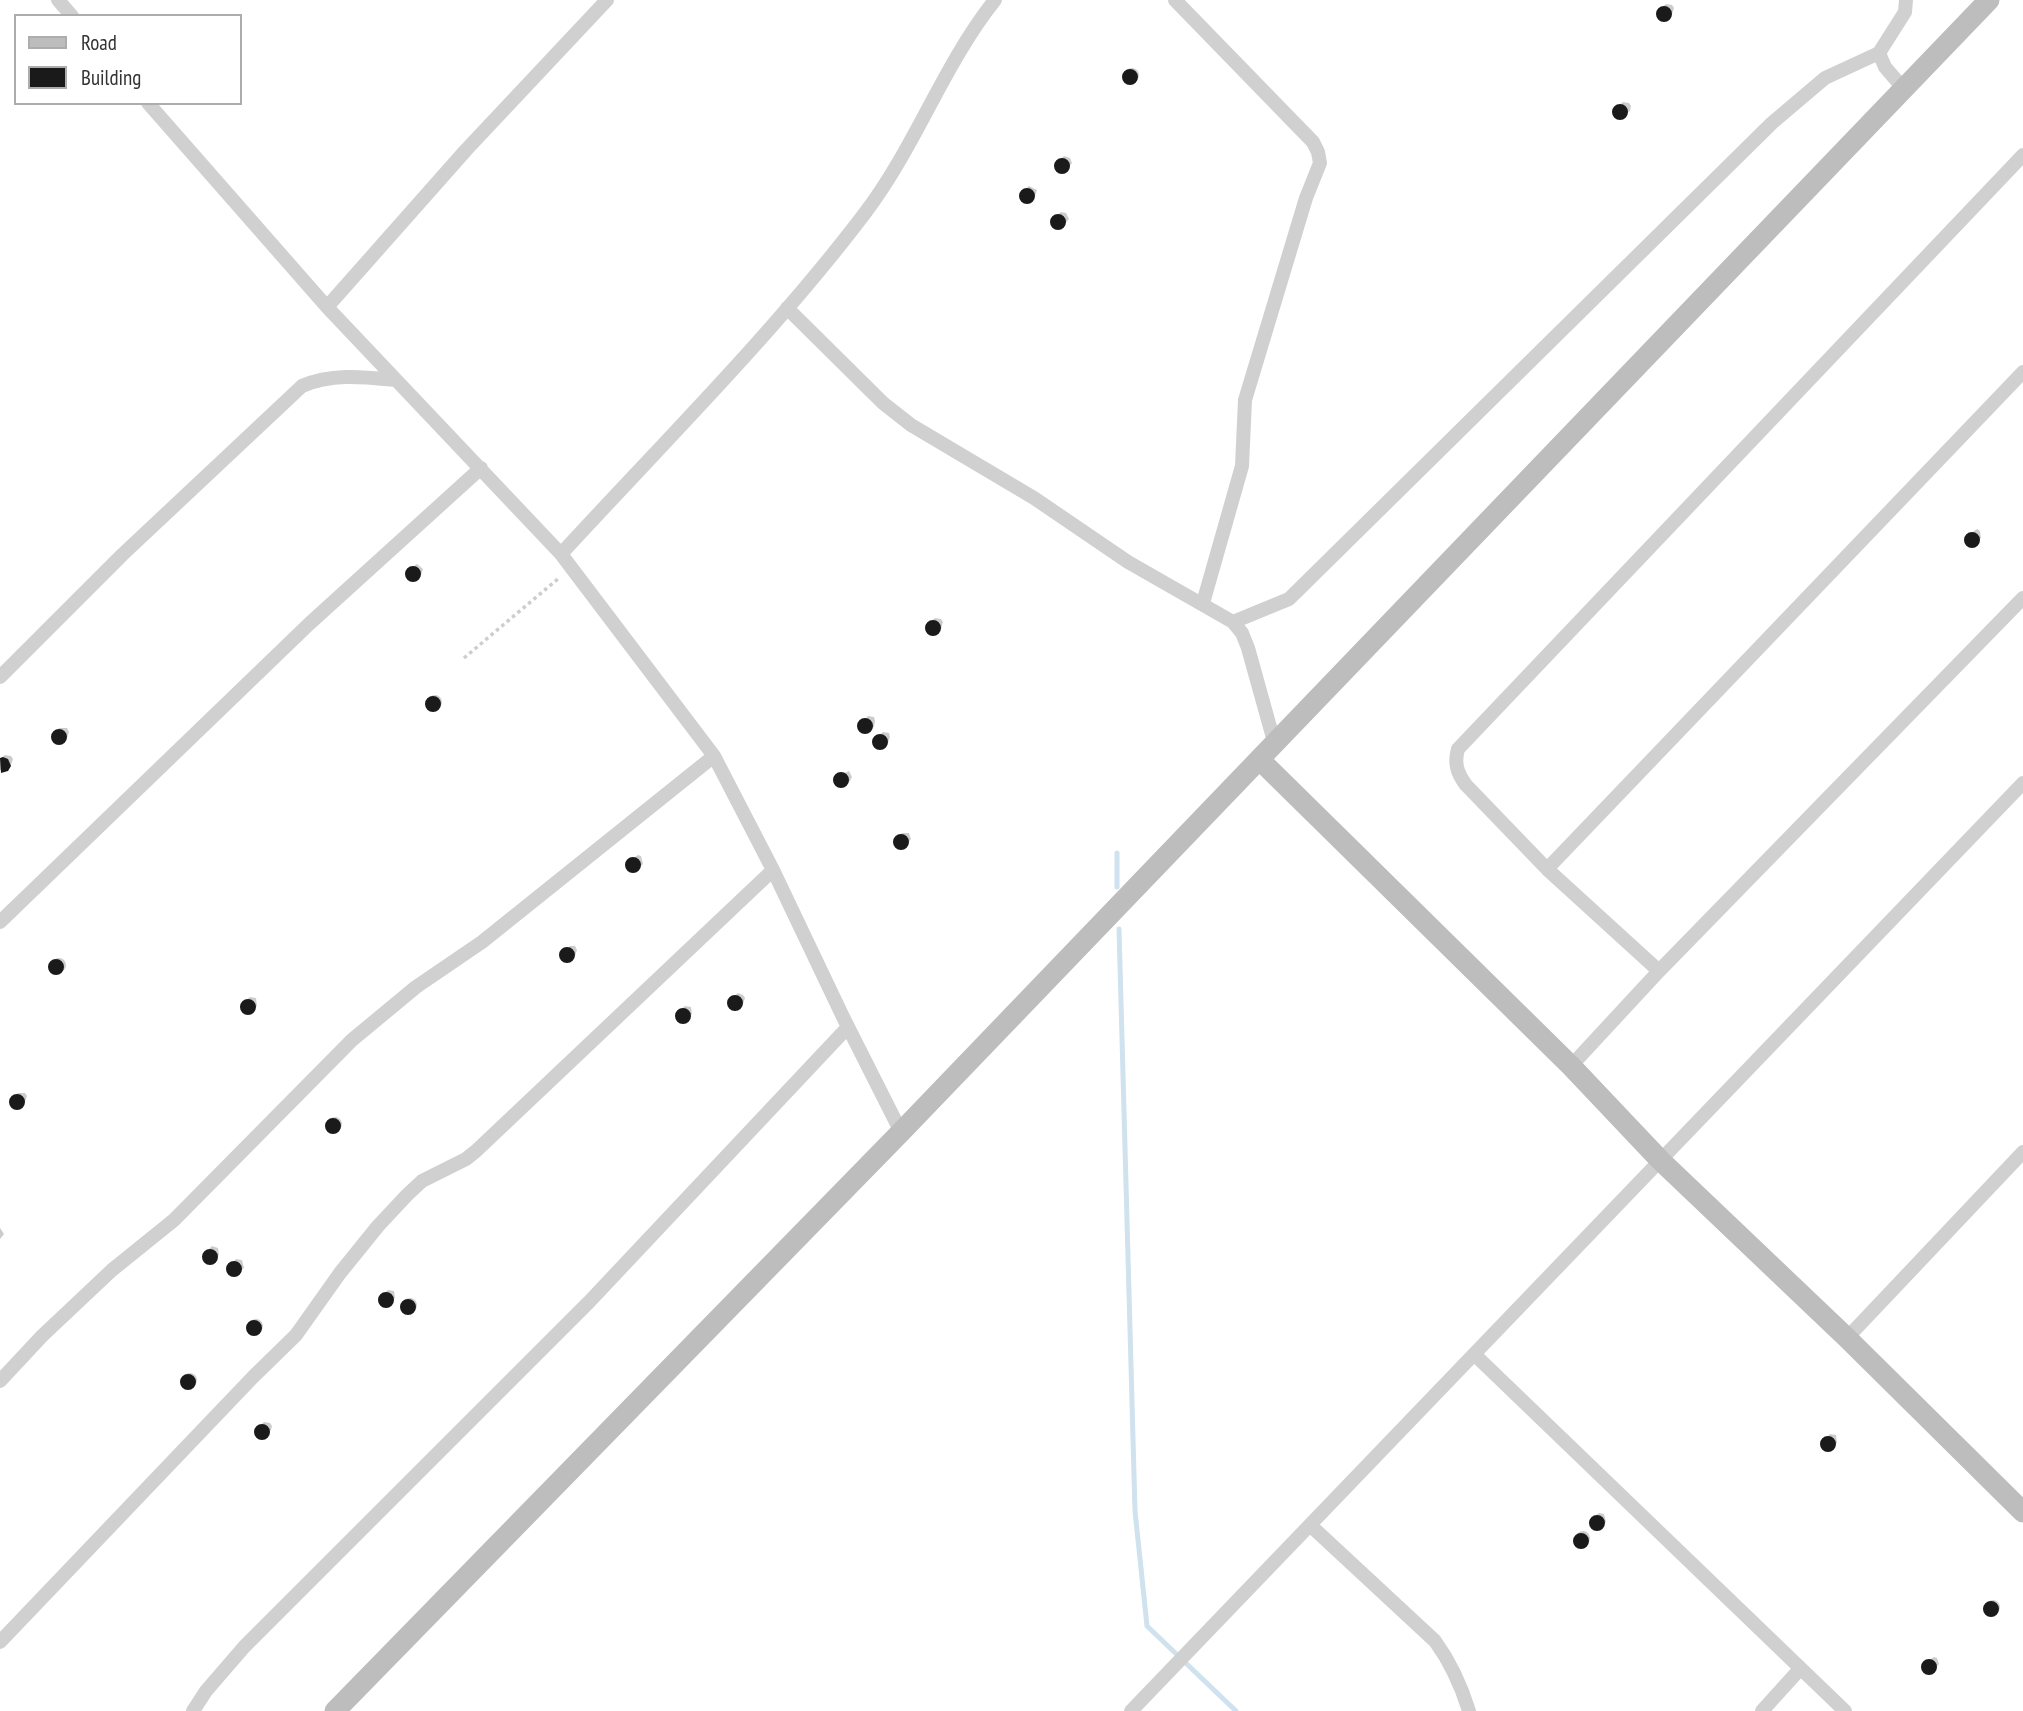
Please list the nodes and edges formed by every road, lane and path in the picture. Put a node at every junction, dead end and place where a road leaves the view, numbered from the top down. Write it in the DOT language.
graph roads {
  1 [pos="58,0"];
  2 [pos="607,0"];
  3 [pos="995,0"];
  4 [pos="1175,0"];
  5 [pos="1907,0"];
  6 [pos="1989,0"];
  7 [pos="70,14"];
  8 [pos="1879,53"];
  9 [pos="1902,88"];
  10 [pos="150,105"];
  11 [pos="2023,155"];
  12 [pos="327,307"];
  13 [pos="787,308"];
  14 [pos="2023,372"];
  15 [pos="396,380"];
  16 [pos="481,468"];
  17 [pos="561,554"];
  18 [pos="572,568"];
  19 [pos="2023,598"];
  20 [pos="1203,603"];
  21 [pos="1233,622"];
  22 [pos="464,658"];
  23 [pos="0,677"];
  24 [pos="1268,753"];
  25 [pos="714,756"];
  26 [pos="2023,783"];
  27 [pos="1547,869"];
  28 [pos="773,870"];
  29 [pos="0,922"];
  30 [pos="1659,971"];
  31 [pos="848,1027"];
  32 [pos="1571,1066"];
  33 [pos="901,1132"];
  34 [pos="2023,1152"];
  35 [pos="1660,1160"];
  36 [pos="1847,1338"];
  37 [pos="1475,1355"];
  38 [pos="0,1381"];
  39 [pos="2023,1512"];
  40 [pos="1310,1525"];
  41 [pos="0,1642"];
  42 [pos="1800,1669"];
  43 [pos="193,1711"];
  44 [pos="335,1711"];
  45 [pos="1131,1711"];
  46 [pos="1468,1711"];
  47 [pos="1762,1711"];
  48 [pos="1845,1711"];
  1 -- 7 [label="street"];
  2 -- 12 [label="street"];
  3 -- 13 [label="street"];
  4 -- 20 [label="street"];
  5 -- 8 [label="street"];
  6 -- 9 [label="street"];
  8 -- 9 [label="street"];
  8 -- 21 [label="street"];
  9 -- 24 [label="street"];
  10 -- 12 [label="street"];
  11 -- 27 [label="street"];
  12 -- 15 [label="street"];
  13 -- 17 [label="street"];
  13 -- 20 [label="street"];
  14 -- 27 [label="street"];
  15 -- 16 [label="street"];
  15 -- 23 [label="street"];
  16 -- 17 [label="street"];
  16 -- 29 [label="street"];
  17 -- 18 [label="street"];
  18 -- 22 [label="path"];
  18 -- 25 [label="street"];
  19 -- 30 [label="street"];
  20 -- 21 [label="street"];
  21 -- 24 [label="street"];
  24 -- 32 [label="street"];
  24 -- 33 [label="street"];
  25 -- 28 [label="street"];
  25 -- 38 [label="street"];
  26 -- 35 [label="street"];
  27 -- 30 [label="street"];
  28 -- 31 [label="street"];
  28 -- 41 [label="street"];
  30 -- 32 [label="street"];
  31 -- 33 [label="street"];
  31 -- 43 [label="street"];
  32 -- 35 [label="street"];
  33 -- 44 [label="street"];
  34 -- 36 [label="street"];
  35 -- 36 [label="street"];
  35 -- 37 [label="street"];
  36 -- 39 [label="street"];
  37 -- 40 [label="street"];
  37 -- 42 [label="street"];
  40 -- 45 [label="street"];
  40 -- 46 [label="street"];
  42 -- 47 [label="street"];
  42 -- 48 [label="street"];
}
